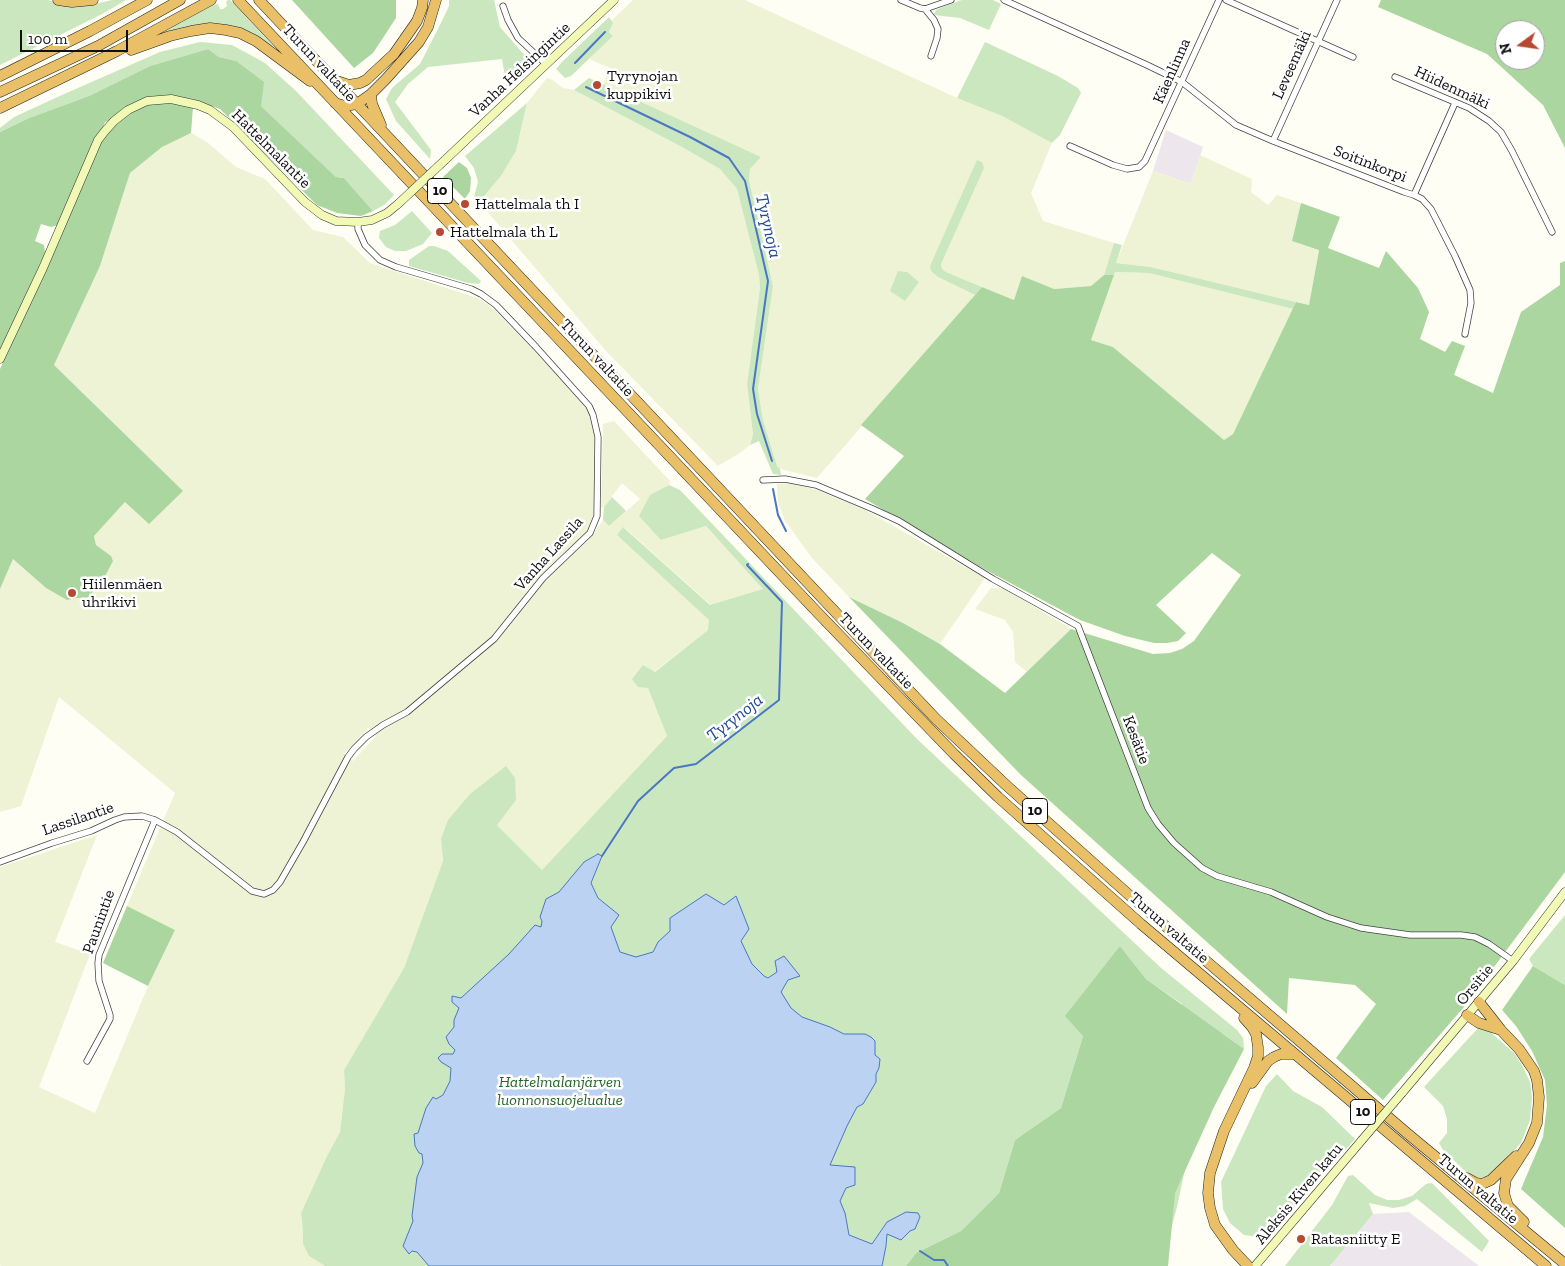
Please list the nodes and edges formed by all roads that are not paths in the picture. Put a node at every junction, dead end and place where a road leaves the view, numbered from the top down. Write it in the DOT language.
graph roads {
  1 [pos="58,0"];
  2 [pos="93,0"];
  3 [pos="147,0"];
  4 [pos="180,0"];
  5 [pos="211,0"];
  6 [pos="238,0"];
  7 [pos="259,0"];
  8 [pos="423,0"];
  9 [pos="436,0"];
  10 [pos="614,0"];
  11 [pos="902,0"];
  12 [pos="952,0"];
  13 [pos="1004,0"];
  14 [pos="1219,0"];
  15 [pos="1226,0"];
  16 [pos="1337,0"];
  17 [pos="504,6"];
  18 [pos="925,9"];
  19 [pos="1317,41"];
  20 [pos="117,52"];
  21 [pos="931,56"];
  22 [pos="1353,57"];
  23 [pos="546,64"];
  24 [pos="0,76"];
  25 [pos="1395,77"];
  26 [pos="335,80"];
  27 [pos="1182,82"];
  28 [pos="323,89"];
  29 [pos="0,92"];
  30 [pos="371,94"];
  31 [pos="334,102"];
  32 [pos="1455,103"];
  33 [pos="357,104"];
  34 [pos="0,108"];
  35 [pos="385,132"];
  36 [pos="1273,141"];
  37 [pos="1070,146"];
  38 [pos="445,160"];
  39 [pos="1414,195"];
  40 [pos="358,222"];
  41 [pos="1552,232"];
  42 [pos="1464,334"];
  43 [pos="0,359"];
  44 [pos="763,480"];
  45 [pos="155,820"];
  46 [pos="0,862"];
  47 [pos="1565,892"];
  48 [pos="264,894"];
  49 [pos="1514,961"];
  50 [pos="1222,993"];
  51 [pos="1479,1002"];
  52 [pos="1468,1015"];
  53 [pos="1500,1030"];
  54 [pos="1295,1054"];
  55 [pos="87,1061"];
  56 [pos="1402,1093"];
  57 [pos="1239,1100"];
  58 [pos="1408,1134"];
  59 [pos="1529,1143"];
  60 [pos="1565,1256"];
  61 [pos="1565,1264"];
  62 [pos="1248,1266"];
  63 [pos="1255,1266"];
  64 [pos="1546,1266"];
  1 -- 2 [label="highway"];
  3 -- 24 [label="highway"];
  4 -- 29 [label="highway"];
  5 -- 20 [label="highway"];
  6 -- 28 [label="highway, Turun valtatie / 10"];
  7 -- 26 [label="highway, Turun valtatie / 10"];
  8 -- 26 [label="highway"];
  9 -- 30 [label="highway"];
  10 -- 23 [label="street, Vanha Helsingintie"];
  11 -- 18 [label="street"];
  12 -- 18 [label="street"];
  13 -- 27 [label="street, Soitinkorpi"];
  14 -- 27 [label="street, Käenlinna"];
  15 -- 19 [label="street"];
  16 -- 19 [label="street, Leveemäki"];
  17 -- 23 [label="street"];
  18 -- 21 [label="street"];
  19 -- 22 [label="street"];
  19 -- 36 [label="street, Leveemäki"];
  20 -- 28 [label="highway"];
  20 -- 34 [label="highway"];
  23 -- 38 [label="street, Vanha Helsingintie"];
  25 -- 32 [label="street, Hiidenmäki"];
  26 -- 33 [label="highway, Turun valtatie / 10"];
  27 -- 36 [label="street, Soitinkorpi"];
  27 -- 37 [label="street, Käenlinna"];
  28 -- 31 [label="highway, Turun valtatie / 10"];
  30 -- 33 [label="highway"];
  30 -- 35 [label="highway"];
  31 -- 33 [label="highway"];
  31 -- 50 [label="highway, Turun valtatie / 10"];
  32 -- 39 [label="street"];
  32 -- 41 [label="street, Hiidenmäki"];
  33 -- 35 [label="highway, Turun valtatie / 10"];
  35 -- 58 [label="highway, Turun valtatie / 10"];
  36 -- 39 [label="street, Soitinkorpi"];
  38 -- 40 [label="street, Hattelmalantie, bridge"];
  39 -- 42 [label="street, Soitinkorpi"];
  40 -- 43 [label="street, Hattelmalantie"];
  40 -- 48 [label="street, Vanha Lassila"];
  44 -- 49 [label="street, Kesätie"];
  45 -- 46 [label="street, Lassilantie"];
  45 -- 48 [label="street, Lassilantie"];
  45 -- 55 [label="street, Paunintie"];
  47 -- 49 [label="street, Orsitie"];
  49 -- 51 [label="street, Orsitie"];
  50 -- 54 [label="highway, Turun valtatie / 10"];
  50 -- 57 [label="highway"];
  51 -- 52 [label="street, Orsitie"];
  51 -- 53 [label="highway"];
  52 -- 53 [label="highway"];
  52 -- 56 [label="street, Orsitie"];
  53 -- 59 [label="highway"];
  54 -- 57 [label="highway"];
  54 -- 64 [label="highway, Turun valtatie / 10"];
  56 -- 63 [label="street, Aleksis Kiven katu, bridge"];
  57 -- 62 [label="highway"];
  58 -- 59 [label="highway"];
  58 -- 61 [label="highway, Turun valtatie / 10"];
  59 -- 60 [label="highway"];
}
